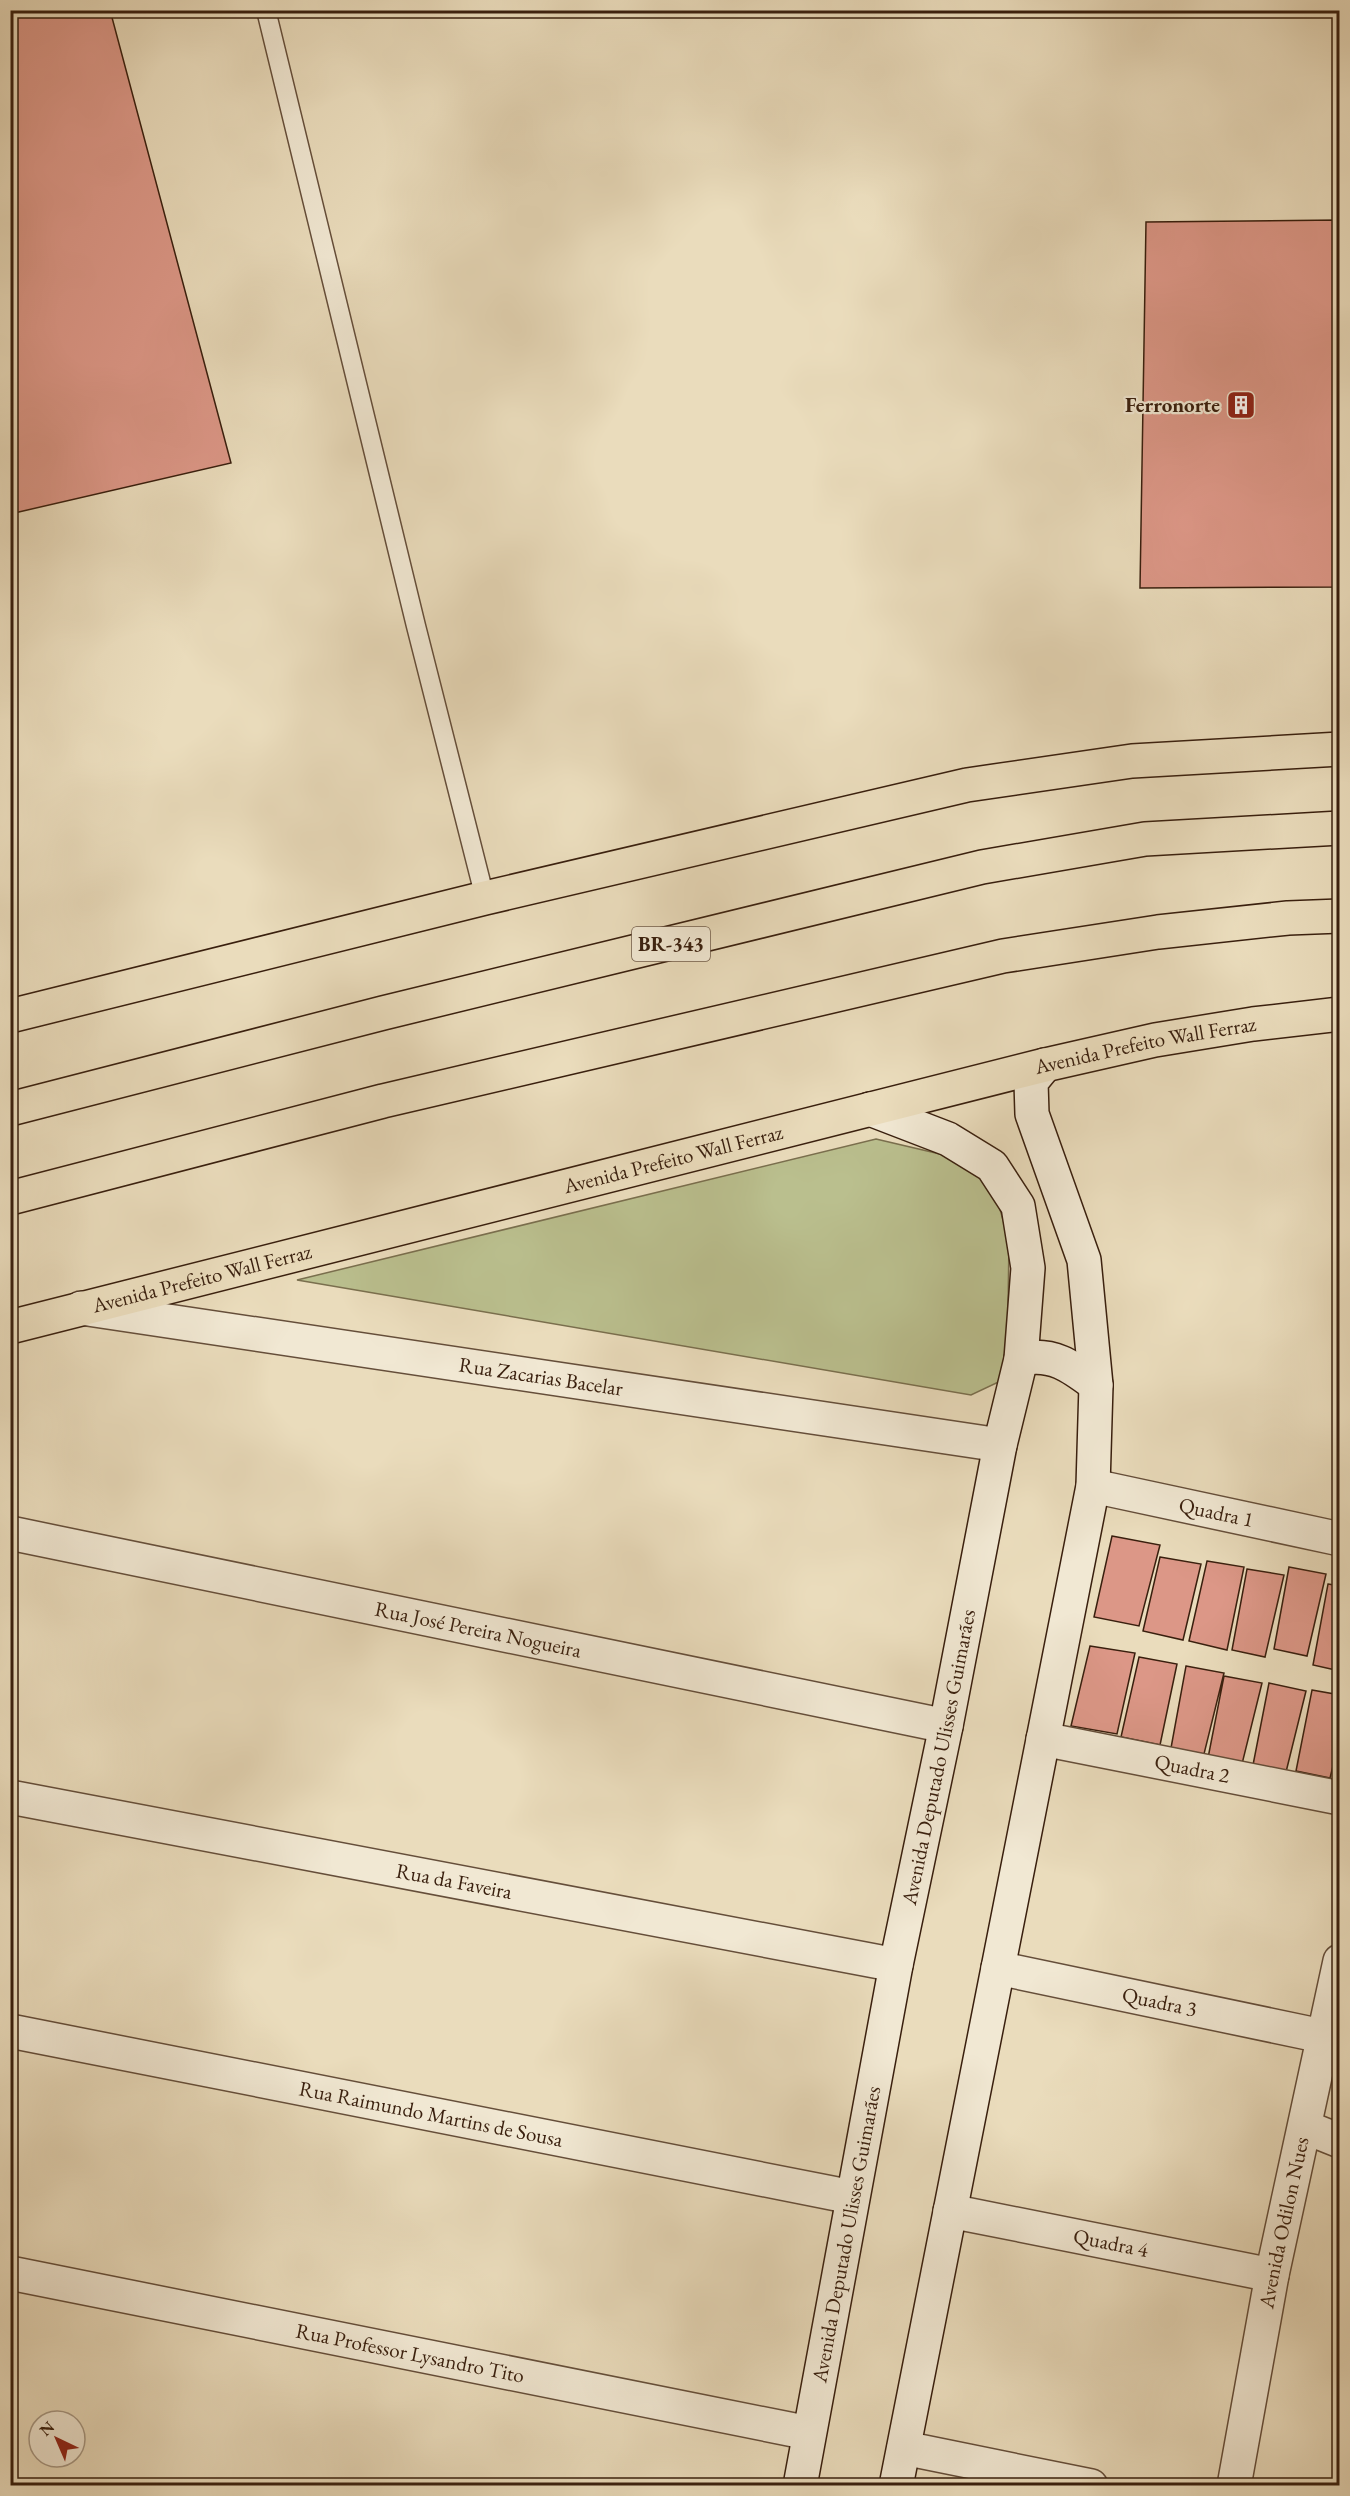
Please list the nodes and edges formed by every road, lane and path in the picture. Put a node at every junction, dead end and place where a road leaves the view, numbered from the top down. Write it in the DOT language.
graph roads {
  1 [pos="266,10"];
  2 [pos="1340,748"];
  3 [pos="1340,828"];
  4 [pos="485,898"];
  5 [pos="1340,916"];
  6 [pos="1340,1014"];
  7 [pos="10,1016"];
  8 [pos="1045,1065"];
  9 [pos="10,1109"];
  10 [pos="870,1109"];
  11 [pos="10,1198"];
  12 [pos="81,1308"];
  13 [pos="10,1327"];
  14 [pos="1022,1359"];
  15 [pos="1096,1385"];
  16 [pos="1000,1445"];
  17 [pos="1093,1486"];
  18 [pos="10,1533"];
  19 [pos="1340,1539"];
  20 [pos="946,1726"];
  21 [pos="1043,1739"];
  22 [pos="10,1797"];
  23 [pos="1340,1798"];
  24 [pos="1340,1961"];
  25 [pos="896,1965"];
  26 [pos="998,1968"];
  27 [pos="10,2031"];
  28 [pos="1322,2036"];
  29 [pos="1305,2127"];
  30 [pos="1340,2141"];
  31 [pos="852,2197"];
  32 [pos="950,2211"];
  33 [pos="10,2273"];
  34 [pos="1272,2275"];
  35 [pos="809,2433"];
  36 [pos="904,2448"];
  37 [pos="1244,2481"];
  38 [pos="800,2486"];
  39 [pos="896,2486"];
  40 [pos="1090,2486"];
  1 -- 4 [label="lane"];
  2 -- 4 [label="main road"];
  3 -- 9 [label="main road, BR-343"];
  4 -- 7 [label="main road"];
  5 -- 11 [label="main road"];
  6 -- 8 [label="main road, Avenida Prefeito Wall Ferraz"];
  8 -- 10 [label="main road, Avenida Prefeito Wall Ferraz"];
  8 -- 15 [label="street"];
  10 -- 12 [label="main road, Avenida Prefeito Wall Ferraz"];
  10 -- 14 [label="street, Avenida Deputado Ulisses Guimarães"];
  12 -- 13 [label="main road, Avenida Prefeito Wall Ferraz"];
  12 -- 16 [label="street, Rua Zacarias Bacelar"];
  14 -- 15 [label="street"];
  14 -- 16 [label="street, Avenida Deputado Ulisses Guimarães"];
  15 -- 17 [label="street"];
  16 -- 20 [label="street, Avenida Deputado Ulisses Guimarães"];
  17 -- 19 [label="street, Quadra 1"];
  17 -- 21 [label="street"];
  18 -- 20 [label="street, Rua José Pereira Nogueira"];
  20 -- 25 [label="street, Avenida Deputado Ulisses Guimarães"];
  21 -- 23 [label="street, Quadra 2"];
  21 -- 26 [label="street"];
  22 -- 25 [label="street, Rua da Faveira"];
  24 -- 28 [label="street, Avenida Odilon Nues"];
  25 -- 31 [label="street, Avenida Deputado Ulisses Guimarães"];
  26 -- 28 [label="street, Quadra 3"];
  26 -- 32 [label="street"];
  27 -- 31 [label="street, Rua Raimundo Martins de Sousa"];
  28 -- 29 [label="street, Avenida Odilon Nues"];
  29 -- 30 [label="street"];
  29 -- 34 [label="street, Avenida Odilon Nues"];
  31 -- 35 [label="street, Avenida Deputado Ulisses Guimarães"];
  32 -- 34 [label="street, Quadra 4"];
  32 -- 36 [label="street"];
  33 -- 35 [label="street, Rua Professor Lysandro Tito"];
  34 -- 37 [label="street, Avenida Odilon Nues"];
  35 -- 38 [label="street, Avenida Deputado Ulisses Guimarães"];
  36 -- 39 [label="street"];
  36 -- 40 [label="street"];
}
